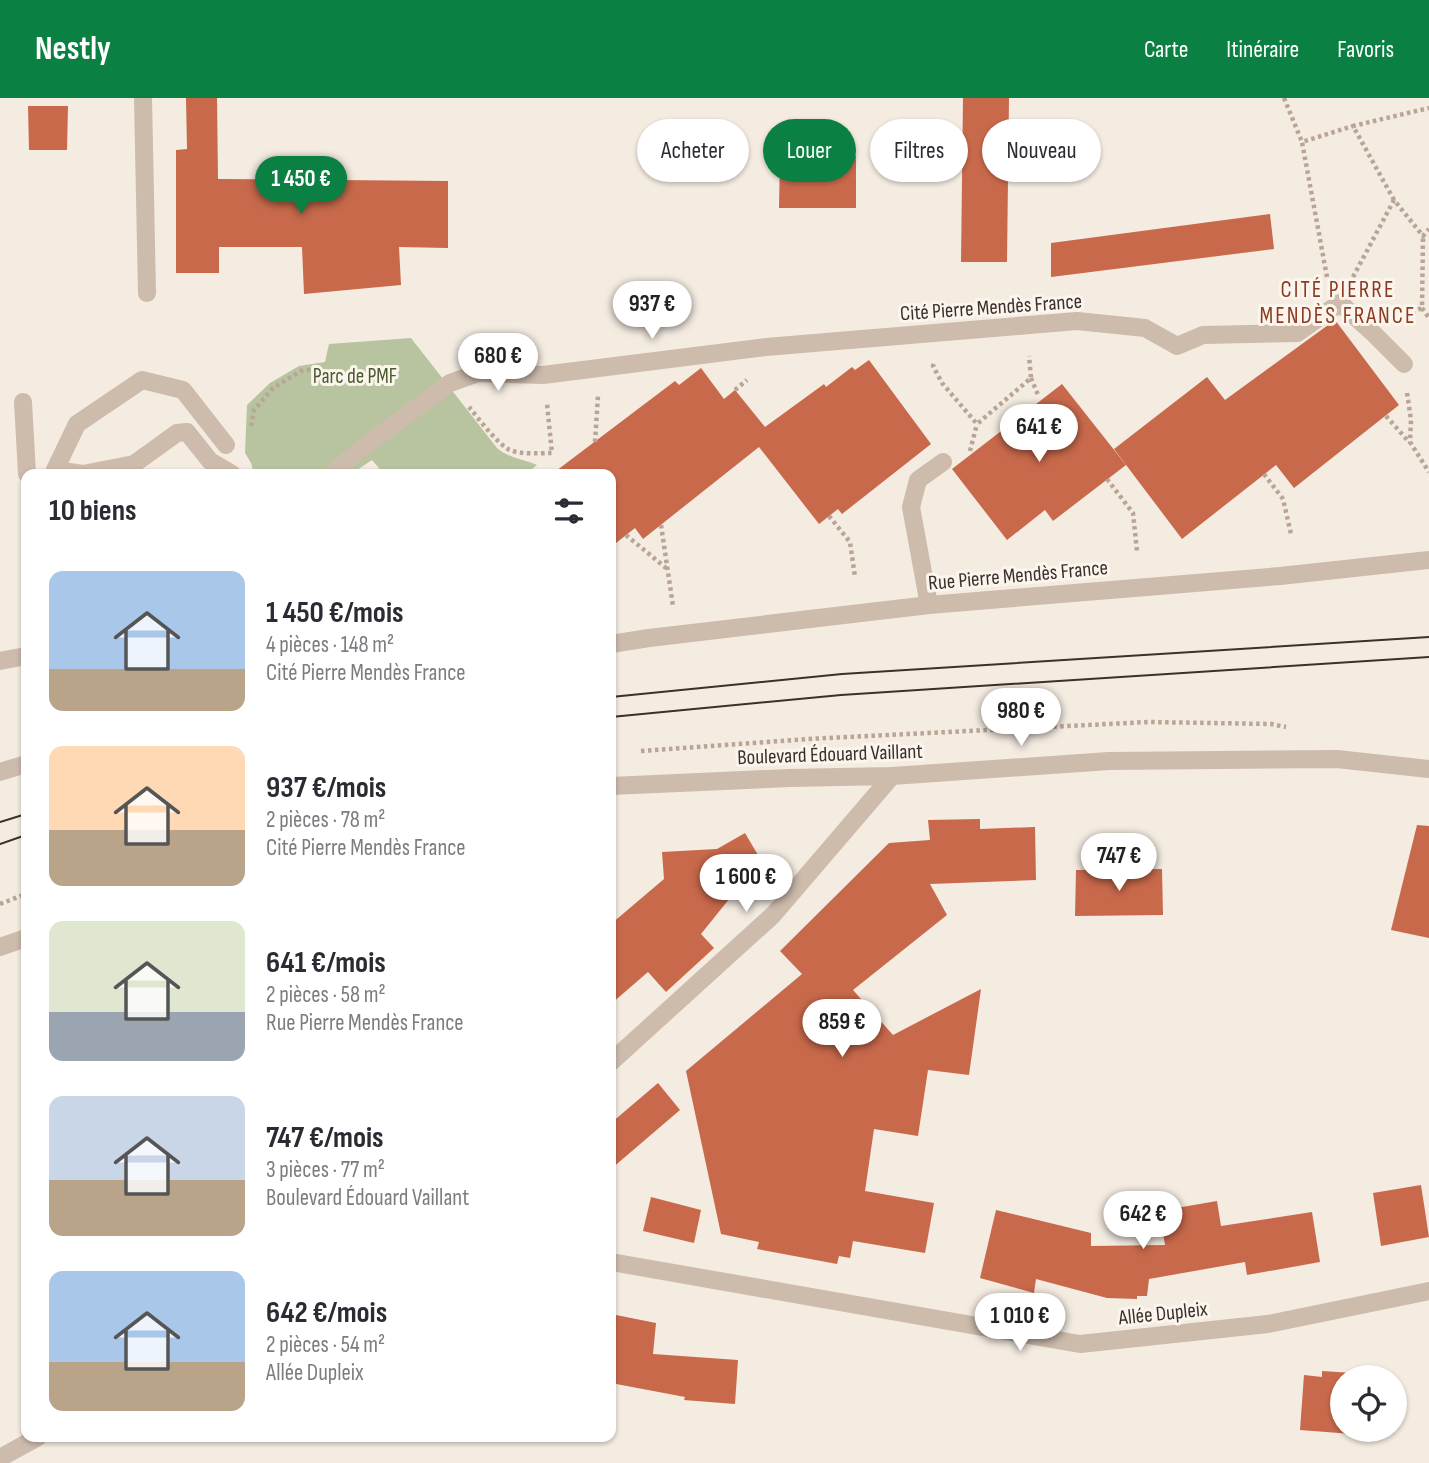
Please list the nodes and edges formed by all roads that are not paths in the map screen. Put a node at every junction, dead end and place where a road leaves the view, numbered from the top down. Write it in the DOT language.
graph roads {
  1 [pos="143,98"];
  2 [pos="146,293"];
  3 [pos="1404,364"];
  4 [pos="23,402"];
  5 [pos="226,444"];
  6 [pos="943,463"];
  7 [pos="27,469"];
  8 [pos="56,469"];
  9 [pos="108,469"];
  10 [pos="224,469"];
  11 [pos="338,469"];
  12 [pos="1429,559"];
  13 [pos="929,605"];
  14 [pos="616,643"];
  15 [pos="21,657"];
  16 [pos="0,661"];
  17 [pos="21,766"];
  18 [pos="1429,769"];
  19 [pos="0,772"];
  20 [pos="892,776"];
  21 [pos="616,786"];
  22 [pos="21,940"];
  23 [pos="0,947"];
  24 [pos="616,1057"];
  25 [pos="616,1263"];
  26 [pos="1429,1290"];
  27 [pos="29,1442"];
  28 [pos="0,1458"];
  1 -- 2 [label="street"];
  3 -- 11 [label="street, Cité Pierre Mendès France"];
  4 -- 7 [label="street"];
  5 -- 8 [label="street"];
  6 -- 13 [label="street"];
  9 -- 10 [label="street"];
  12 -- 13 [label="street, Rue Pierre Mendès France"];
  13 -- 14 [label="street, Rue Pierre Mendès France"];
  15 -- 16 [label="street"];
  17 -- 19 [label="street"];
  18 -- 20 [label="street, Boulevard Édouard Vaillant"];
  20 -- 21 [label="street, Boulevard Édouard Vaillant"];
  20 -- 24 [label="street"];
  22 -- 23 [label="street"];
  25 -- 26 [label="street, Allée Dupleix"];
  27 -- 28 [label="street"];
}
